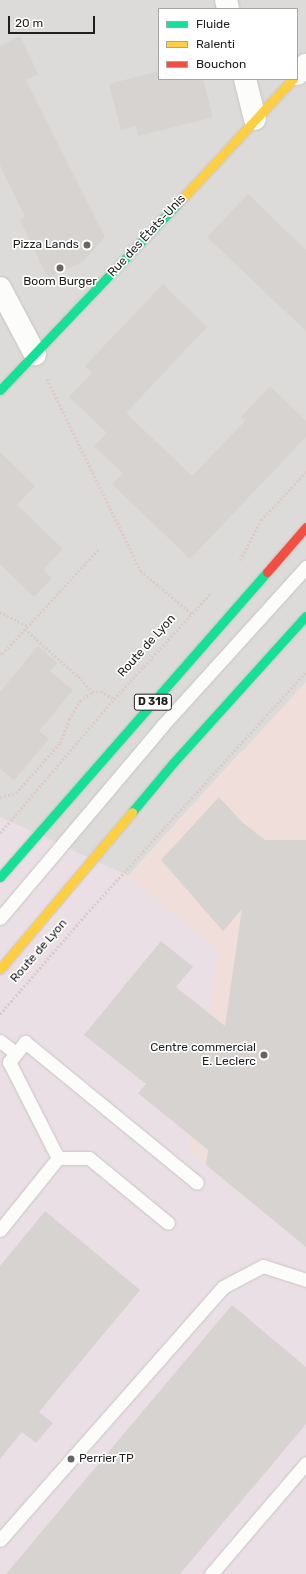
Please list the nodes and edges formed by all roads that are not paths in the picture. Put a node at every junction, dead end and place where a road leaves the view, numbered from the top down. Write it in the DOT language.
graph roads {
  1 [pos="306,65"];
  2 [pos="298,73"];
  3 [pos="245,80"];
  4 [pos="291,80"];
  5 [pos="255,119"];
  6 [pos="0,288"];
  7 [pos="34,354"];
  8 [pos="0,390"];
  9 [pos="306,527"];
  10 [pos="306,567"];
  11 [pos="306,616"];
  12 [pos="0,877"];
  13 [pos="0,918"];
  14 [pos="0,969"];
  15 [pos="0,1040"];
  16 [pos="16,1053"];
  17 [pos="58,1158"];
  18 [pos="197,1183"];
  19 [pos="168,1223"];
  20 [pos="0,1230"];
  21 [pos="306,1280"];
  22 [pos="306,1463"];
  23 [pos="0,1540"];
  24 [pos="211,1574"];
  1 -- 2 [label="street"];
  3 -- 5 [label="street"];
  4 -- 5 [label="main road, Rue des États-Unis"];
  5 -- 7 [label="main road, Rue des États-Unis"];
  6 -- 7 [label="street"];
  7 -- 8 [label="main road, Rue des États-Unis"];
  9 -- 12 [label="main road, D 318"];
  10 -- 13 [label="lane"];
  11 -- 14 [label="main road, Route de Lyon"];
  15 -- 16 [label="lane"];
  16 -- 17 [label="lane"];
  16 -- 18 [label="lane"];
  17 -- 19 [label="lane"];
  17 -- 20 [label="lane"];
  21 -- 23 [label="lane"];
  22 -- 24 [label="lane"];
}
